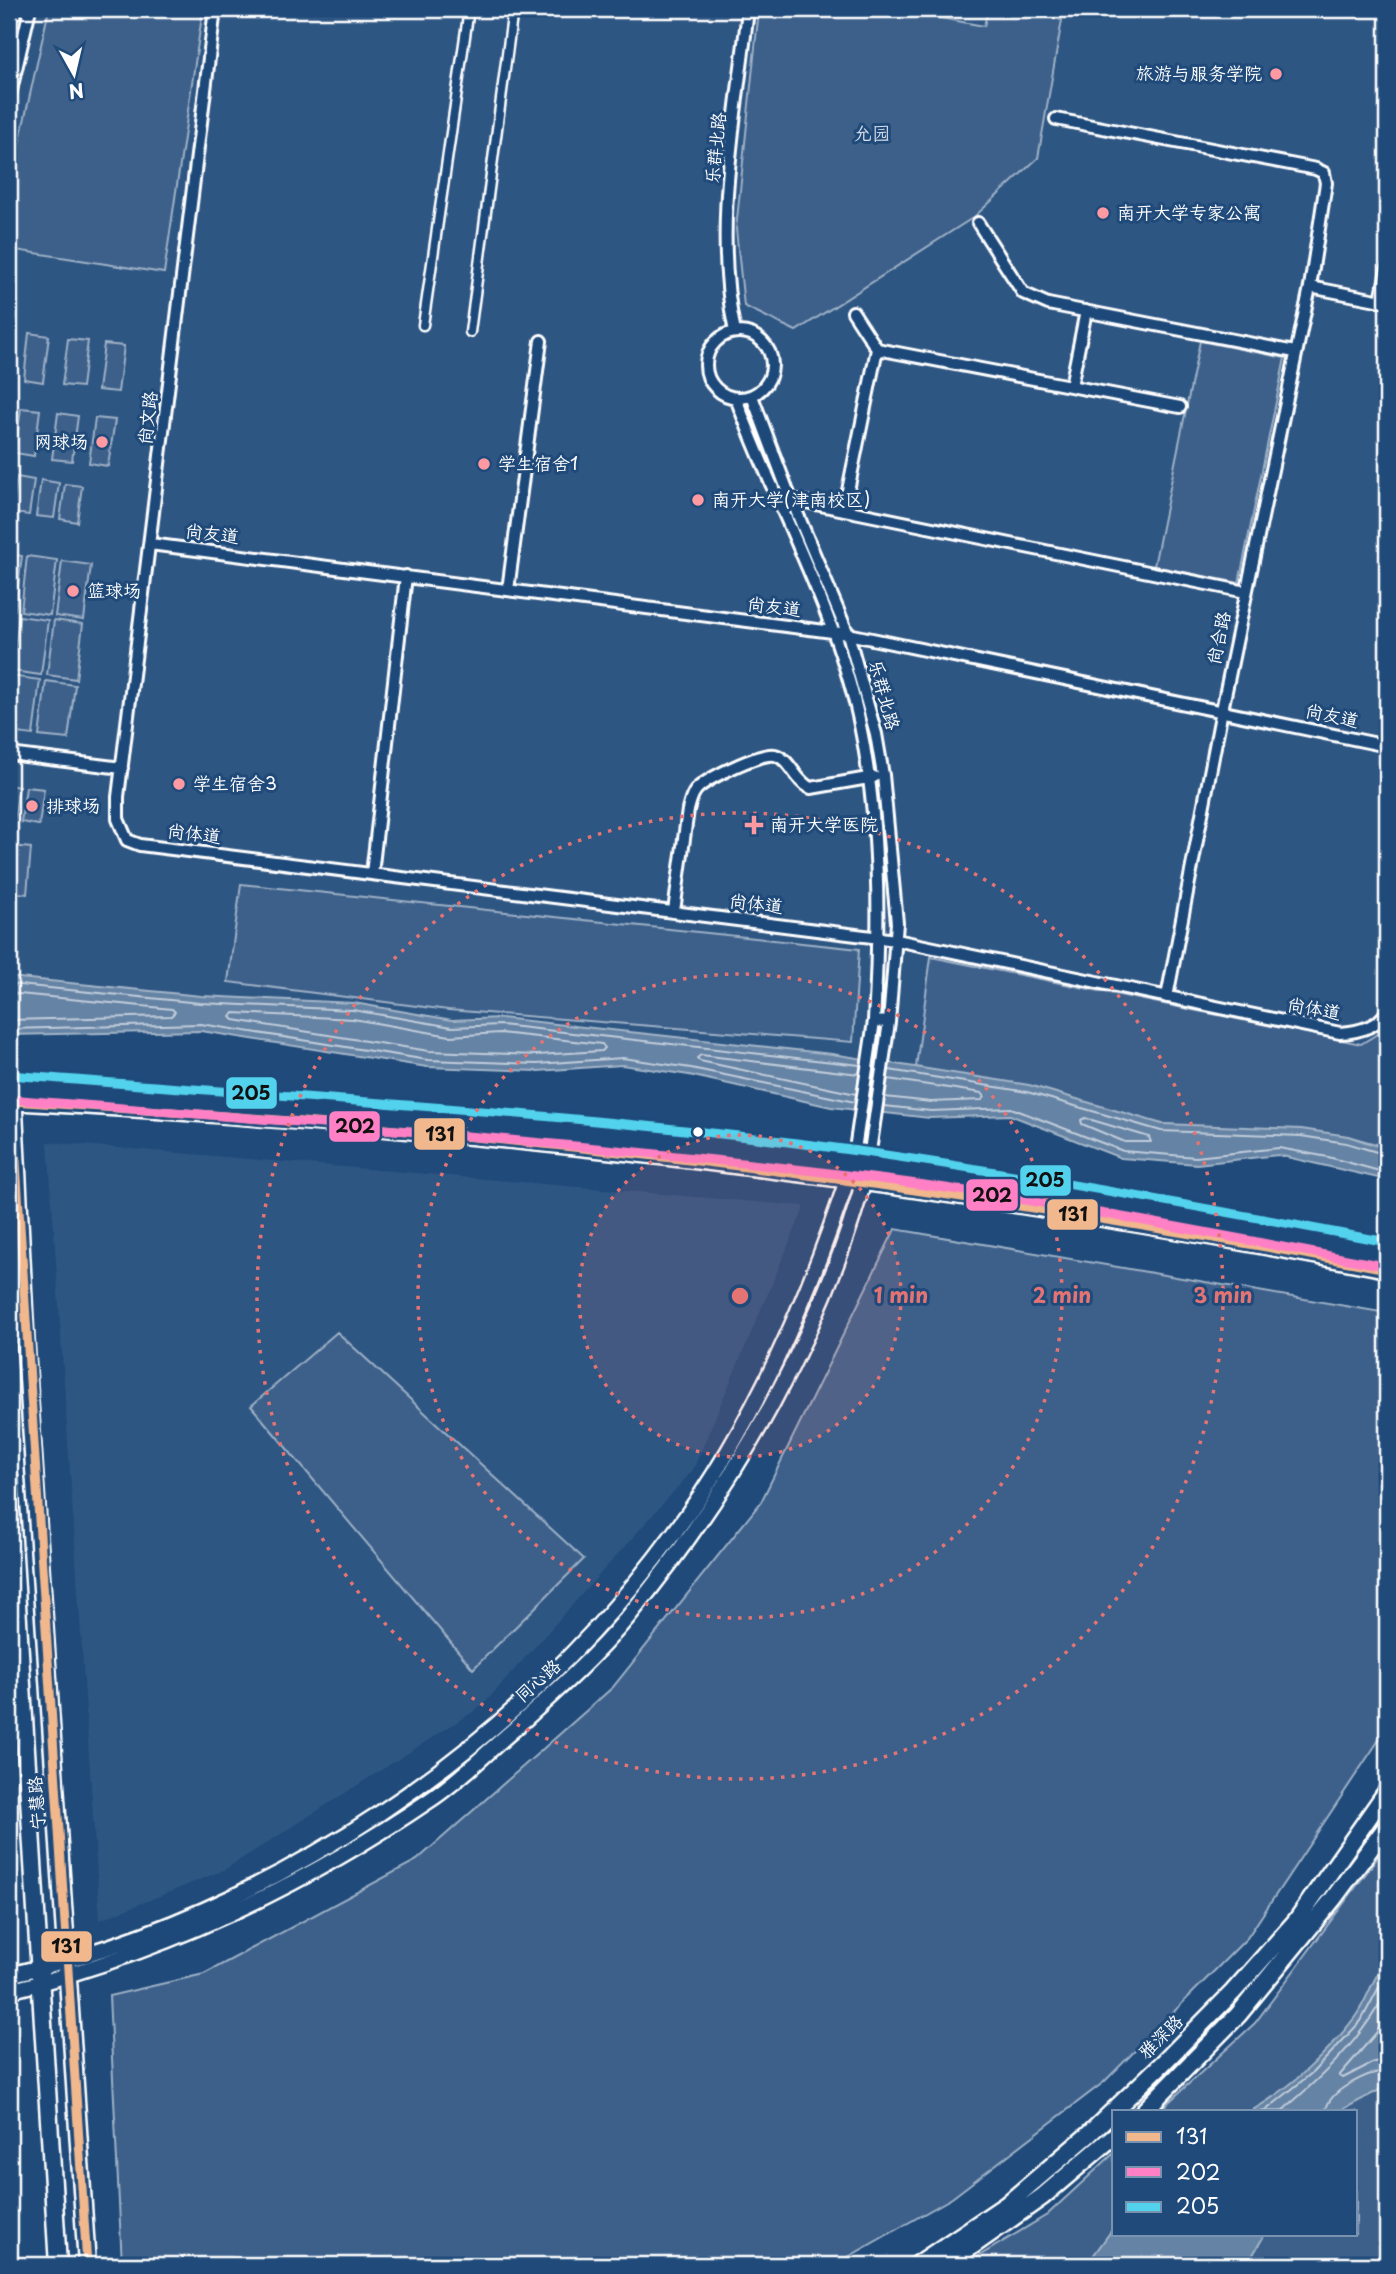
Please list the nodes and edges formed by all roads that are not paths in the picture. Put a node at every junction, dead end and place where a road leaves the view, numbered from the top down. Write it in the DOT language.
graph roads {
  1 [pos="30,9"];
  2 [pos="215,9"];
  3 [pos="469,9"];
  4 [pos="513,9"];
  5 [pos="748,9"];
  6 [pos="9,99"];
  7 [pos="1056,119"];
  8 [pos="978,223"];
  9 [pos="1387,269"];
  10 [pos="1310,288"];
  11 [pos="1384,302"];
  12 [pos="1086,311"];
  13 [pos="853,312"];
  14 [pos="423,326"];
  15 [pos="470,332"];
  16 [pos="735,332"];
  17 [pos="541,341"];
  18 [pos="877,349"];
  19 [pos="1295,352"];
  20 [pos="1071,386"];
  21 [pos="752,396"];
  22 [pos="736,398"];
  23 [pos="1180,407"];
  24 [pos="774,496"];
  25 [pos="791,499"];
  26 [pos="844,510"];
  27 [pos="150,544"];
  28 [pos="406,576"];
  29 [pos="508,590"];
  30 [pos="1246,592"];
  31 [pos="832,632"];
  32 [pos="848,634"];
  33 [pos="1222,710"];
  34 [pos="1387,746"];
  35 [pos="9,754"];
  36 [pos="122,768"];
  37 [pos="883,775"];
  38 [pos="867,778"];
  39 [pos="121,832"];
  40 [pos="372,874"];
  41 [pos="674,911"];
  42 [pos="879,937"];
  43 [pos="895,940"];
  44 [pos="1167,997"];
  45 [pos="1385,1015"];
  46 [pos="874,1021"];
  47 [pos="889,1022"];
  48 [pos="11,1094"];
  49 [pos="861,1164"];
  50 [pos="847,1180"];
  51 [pos="864,1181"];
  52 [pos="1387,1254"];
  53 [pos="1387,1269"];
  54 [pos="9,1475"];
  55 [pos="1387,1791"];
  56 [pos="1387,1826"];
  57 [pos="66,1968"];
  58 [pos="9,1975"];
  59 [pos="40,1976"];
  60 [pos="9,1991"];
  61 [pos="1114,2110"];
  62 [pos="1145,2110"];
  63 [pos="1112,2112"];
  64 [pos="1112,2138"];
  65 [pos="58,2265"];
  66 [pos="87,2265"];
  67 [pos="917,2265"];
  68 [pos="945,2265"];
  1 -- 6 [label="street"];
  2 -- 27 [label="street, 尚文路"];
  3 -- 14 [label="street"];
  4 -- 15 [label="street"];
  5 -- 16 [label="street, 乐群北路"];
  7 -- 10 [label="street, 尚合路"];
  8 -- 12 [label="street"];
  9 -- 11 [label="street"];
  10 -- 11 [label="street"];
  10 -- 19 [label="street, 尚合路"];
  12 -- 19 [label="street"];
  12 -- 20 [label="street"];
  13 -- 18 [label="street"];
  16 -- 21 [label="street"];
  16 -- 22 [label="street"];
  17 -- 29 [label="street"];
  18 -- 20 [label="street"];
  18 -- 26 [label="street"];
  19 -- 30 [label="street, 尚合路"];
  20 -- 23 [label="street"];
  21 -- 22 [label="street"];
  21 -- 25 [label="street, 乐群北路"];
  22 -- 24 [label="street, 乐群北路"];
  24 -- 25 [label="street"];
  24 -- 31 [label="street, 乐群北路"];
  25 -- 26 [label="street"];
  25 -- 32 [label="street, 乐群北路"];
  26 -- 30 [label="street"];
  27 -- 28 [label="street, 尚友道"];
  27 -- 36 [label="street, 尚文路"];
  28 -- 29 [label="street, 尚友道"];
  28 -- 40 [label="street"];
  29 -- 31 [label="street, 尚友道"];
  30 -- 33 [label="street, 尚合路"];
  31 -- 32 [label="street, 尚友道"];
  31 -- 38 [label="street, 乐群北路"];
  32 -- 33 [label="street, 尚友道"];
  32 -- 37 [label="street, 乐群北路"];
  33 -- 34 [label="street, 尚友道"];
  33 -- 44 [label="street, 尚合路"];
  35 -- 36 [label="street"];
  36 -- 39 [label="street, 尚文路"];
  37 -- 38 [label="street"];
  37 -- 43 [label="street, 乐群北路"];
  38 -- 41 [label="street"];
  38 -- 42 [label="street, 乐群北路"];
  39 -- 40 [label="street, 尚体道"];
  40 -- 41 [label="street, 尚体道"];
  41 -- 42 [label="street, 尚体道"];
  42 -- 43 [label="street, 尚体道"];
  42 -- 46 [label="street, 乐群北路"];
  43 -- 44 [label="street, 尚体道"];
  43 -- 47 [label="street, 乐群北路"];
  44 -- 45 [label="street, 尚体道"];
  46 -- 47 [label="street"];
  46 -- 49 [label="street, 乐群北路"];
  47 -- 49 [label="street, 乐群北路"];
  48 -- 49 [label="main road"];
  48 -- 50 [label="main road"];
  48 -- 57 [label="main road, 宁慧路"];
  49 -- 50 [label="street, 同心路"];
  49 -- 51 [label="street, 同心路"];
  49 -- 52 [label="main road"];
  50 -- 51 [label="main road"];
  50 -- 57 [label="street, 同心路"];
  51 -- 53 [label="main road"];
  51 -- 57 [label="street, 同心路"];
  54 -- 59 [label="main road, 宁慧路"];
  55 -- 61 [label="main road, 雅深路"];
  56 -- 62 [label="main road"];
  57 -- 59 [label="street, 同心路"];
  57 -- 66 [label="main road, 宁慧路"];
  58 -- 59 [label="street, 同心路"];
  59 -- 60 [label="street, 同心路"];
  59 -- 65 [label="main road, 宁慧路"];
  63 -- 67 [label="main road, 雅深路"];
  64 -- 68 [label="main road"];
}
